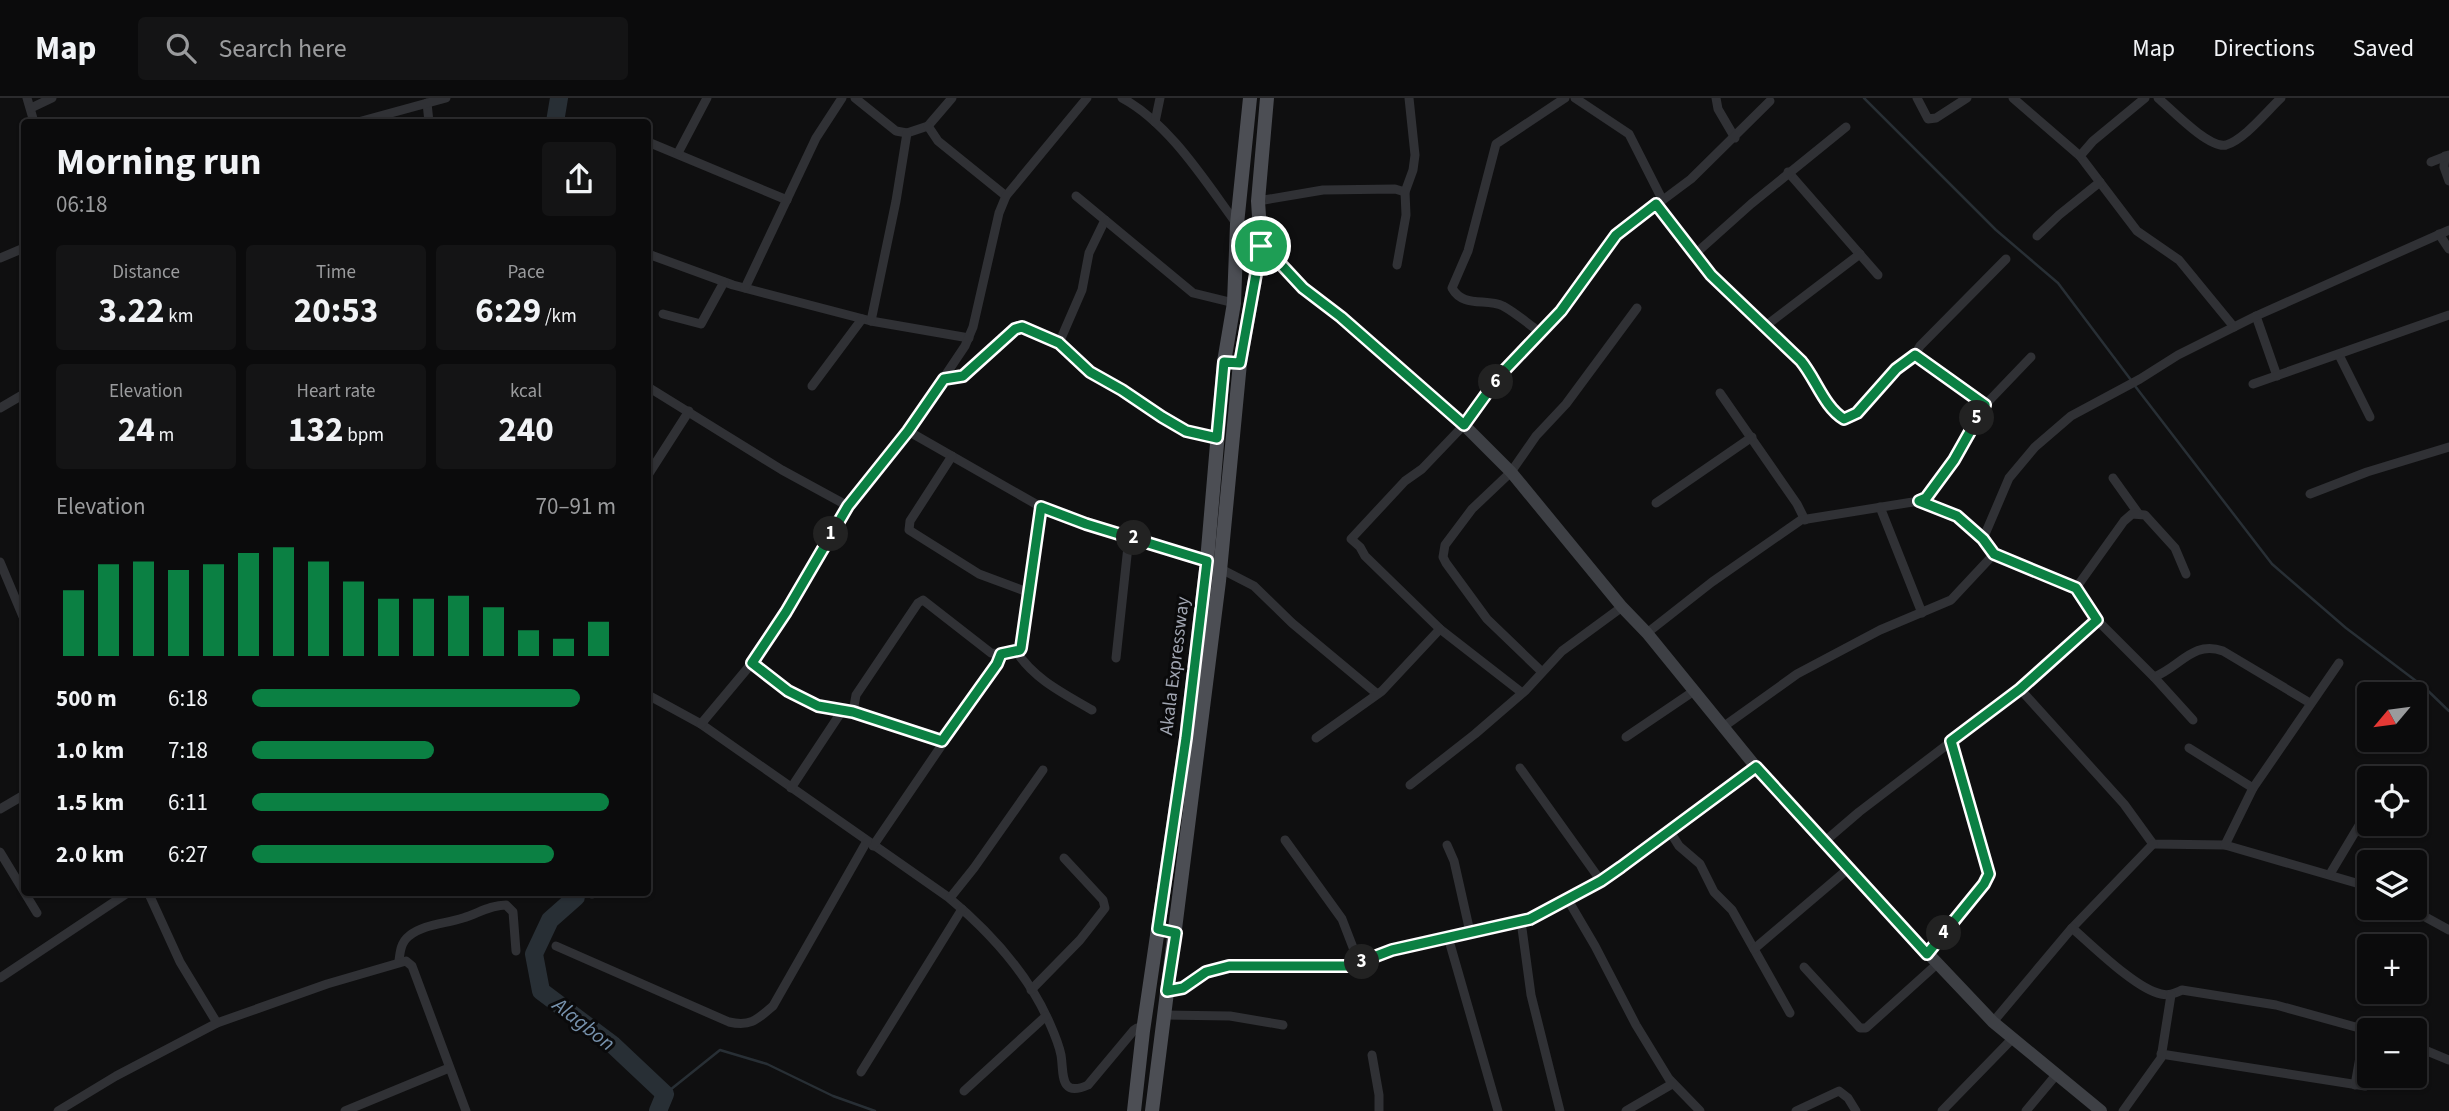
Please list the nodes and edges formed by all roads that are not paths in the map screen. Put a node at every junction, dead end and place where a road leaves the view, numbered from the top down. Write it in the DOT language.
graph roads {
  1 [pos="52,98"];
  2 [pos="446,98"];
  3 [pos="707,98"];
  4 [pos="842,98"];
  5 [pos="855,98"];
  6 [pos="952,98"];
  7 [pos="1087,98"];
  8 [pos="1122,98"];
  9 [pos="1160,98"];
  10 [pos="1250,98"];
  11 [pos="1267,98"];
  12 [pos="1409,98"];
  13 [pos="1565,98"];
  14 [pos="1575,98"];
  15 [pos="1716,98"];
  16 [pos="1917,98"];
  17 [pos="1967,98"];
  18 [pos="2014,98"];
  19 [pos="2145,98"];
  20 [pos="2158,98"];
  21 [pos="2281,98"];
  22 [pos="1770,101"];
  23 [pos="29,103"];
  24 [pos="427,103"];
  25 [pos="369,119"];
  26 [pos="429,119"];
  27 [pos="1155,122"];
  28 [pos="928,126"];
  29 [pos="1846,127"];
  30 [pos="906,133"];
  31 [pos="1735,138"];
  32 [pos="651,143"];
  33 [pos="678,153"];
  34 [pos="2080,156"];
  35 [pos="2447,156"];
  36 [pos="2431,162"];
  37 [pos="1788,172"];
  38 [pos="2100,181"];
  39 [pos="2449,181"];
  40 [pos="1405,192"];
  41 [pos="1076,196"];
  42 [pos="1006,197"];
  43 [pos="787,200"];
  44 [pos="1258,201"];
  45 [pos="1659,201"];
  46 [pos="1105,220"];
  47 [pos="1237,224"];
  48 [pos="2449,230"];
  49 [pos="2439,234"];
  50 [pos="2037,236"];
  51 [pos="1261,246"];
  52 [pos="20,249"];
  53 [pos="2449,249"];
  54 [pos="1695,254"];
  55 [pos="1860,254"];
  56 [pos="651,255"];
  57 [pos="0,258"];
  58 [pos="2006,259"];
  59 [pos="1397,265"];
  60 [pos="1878,275"];
  61 [pos="724,282"];
  62 [pos="745,288"];
  63 [pos="1234,303"];
  64 [pos="1637,308"];
  65 [pos="663,314"];
  66 [pos="2449,315"];
  67 [pos="2256,316"];
  68 [pos="867,320"];
  69 [pos="1763,327"];
  70 [pos="2234,327"];
  71 [pos="1540,332"];
  72 [pos="969,338"];
  73 [pos="1059,343"];
  74 [pos="1915,355"];
  75 [pos="2339,355"];
  76 [pos="2032,357"];
  77 [pos="1224,362"];
  78 [pos="1240,363"];
  79 [pos="2277,376"];
  80 [pos="944,379"];
  81 [pos="2253,384"];
  82 [pos="812,386"];
  83 [pos="651,389"];
  84 [pos="1720,393"];
  85 [pos="21,396"];
  86 [pos="1985,405"];
  87 [pos="0,408"];
  88 [pos="689,411"];
  89 [pos="2370,417"];
  90 [pos="1464,425"];
  91 [pos="908,431"];
  92 [pos="1752,437"];
  93 [pos="1217,438"];
  94 [pos="2449,447"];
  95 [pos="952,456"];
  96 [pos="651,470"];
  97 [pos="1511,472"];
  98 [pos="2113,478"];
  99 [pos="2310,494"];
  100 [pos="1919,501"];
  101 [pos="1656,503"];
  102 [pos="848,506"];
  103 [pos="1041,507"];
  104 [pos="1880,507"];
  105 [pos="2138,513"];
  106 [pos="1805,520"];
  107 [pos="1129,537"];
  108 [pos="1983,539"];
  109 [pos="1994,554"];
  110 [pos="1207,561"];
  111 [pos="0,562"];
  112 [pos="1221,569"];
  113 [pos="2186,574"];
  114 [pos="2076,588"];
  115 [pos="1030,593"];
  116 [pos="1622,607"];
  117 [pos="21,612"];
  118 [pos="1922,613"];
  119 [pos="2097,620"];
  120 [pos="1440,629"];
  121 [pos="1647,633"];
  122 [pos="1016,651"];
  123 [pos="1001,654"];
  124 [pos="1116,658"];
  125 [pos="752,663"];
  126 [pos="2339,663"];
  127 [pos="1541,671"];
  128 [pos="2154,677"];
  129 [pos="2020,689"];
  130 [pos="1694,691"];
  131 [pos="1521,692"];
  132 [pos="1376,693"];
  133 [pos="651,697"];
  134 [pos="2310,703"];
  135 [pos="1092,710"];
  136 [pos="842,711"];
  137 [pos="853,712"];
  138 [pos="2193,720"];
  139 [pos="701,724"];
  140 [pos="1723,727"];
  141 [pos="1626,737"];
  142 [pos="1316,738"];
  143 [pos="942,741"];
  144 [pos="1951,741"];
  145 [pos="2189,748"];
  146 [pos="1756,767"];
  147 [pos="1520,768"];
  148 [pos="1043,770"];
  149 [pos="1410,785"];
  150 [pos="790,788"];
  151 [pos="2253,788"];
  152 [pos="21,797"];
  153 [pos="0,809"];
  154 [pos="2357,829"];
  155 [pos="1669,830"];
  156 [pos="1285,840"];
  157 [pos="1824,842"];
  158 [pos="870,843"];
  159 [pos="2154,844"];
  160 [pos="1447,845"];
  161 [pos="2225,845"];
  162 [pos="0,852"];
  163 [pos="1064,858"];
  164 [pos="1848,869"];
  165 [pos="2330,874"];
  166 [pos="1601,881"];
  167 [pos="2357,883"];
  168 [pos="21,887"];
  169 [pos="27,896"];
  170 [pos="123,896"];
  171 [pos="150,896"];
  172 [pos="950,898"];
  173 [pos="1568,900"];
  174 [pos="962,909"];
  175 [pos="37,913"];
  176 [pos="2427,918"];
  177 [pos="1521,921"];
  178 [pos="2072,928"];
  179 [pos="1158,929"];
  180 [pos="2449,930"];
  181 [pos="1470,932"];
  182 [pos="1176,933"];
  183 [pos="1448,937"];
  184 [pos="556,946"];
  185 [pos="1754,948"];
  186 [pos="516,951"];
  187 [pos="1927,954"];
  188 [pos="399,961"];
  189 [pos="1359,963"];
  190 [pos="1937,964"];
  191 [pos="1804,967"];
  192 [pos="0,978"];
  193 [pos="1031,990"];
  194 [pos="1167,991"];
  195 [pos="2171,995"];
  196 [pos="1790,1013"];
  197 [pos="1046,1016"];
  198 [pos="1164,1016"];
  199 [pos="1993,1022"];
  200 [pos="217,1023"];
  201 [pos="1283,1025"];
  202 [pos="2357,1027"];
  203 [pos="1143,1031"];
  204 [pos="2012,1039"];
  205 [pos="2427,1051"];
  206 [pos="2161,1054"];
  207 [pos="1372,1055"];
  208 [pos="2449,1060"];
  209 [pos="449,1068"];
  210 [pos="861,1072"];
  211 [pos="2056,1075"];
  212 [pos="1672,1084"];
  213 [pos="2357,1086"];
  214 [pos="964,1091"];
  215 [pos="58,1111"];
  216 [pos="345,1111"];
  217 [pos="466,1111"];
  218 [pos="1134,1111"];
  219 [pos="1152,1111"];
  220 [pos="1379,1111"];
  221 [pos="1498,1111"];
  222 [pos="1560,1111"];
  223 [pos="1626,1111"];
  224 [pos="1700,1111"];
  225 [pos="1797,1111"];
  226 [pos="1856,1111"];
  227 [pos="1942,1111"];
  228 [pos="2026,1111"];
  229 [pos="2101,1111"];
  230 [pos="2123,1111"];
  1 -- 23 [label="street"];
  2 -- 24 [label="street"];
  3 -- 33 [label="street"];
  4 -- 43 [label="street"];
  5 -- 30 [label="street"];
  6 -- 28 [label="street"];
  7 -- 42 [label="street"];
  8 -- 27 [label="street"];
  9 -- 27 [label="street"];
  10 -- 47 [label="main road, Akala Expressway"];
  11 -- 44 [label="main road, Akala Expressway"];
  12 -- 40 [label="street"];
  13 -- 71 [label="street"];
  14 -- 45 [label="street"];
  15 -- 31 [label="street"];
  16 -- 17 [label="street"];
  18 -- 34 [label="street"];
  19 -- 34 [label="street"];
  20 -- 21 [label="street"];
  22 -- 31 [label="street"];
  24 -- 25 [label="street"];
  24 -- 26 [label="street"];
  27 -- 47 [label="street"];
  28 -- 30 [label="street"];
  28 -- 42 [label="street"];
  29 -- 37 [label="street"];
  30 -- 68 [label="street"];
  31 -- 45 [label="street"];
  32 -- 33 [label="street"];
  33 -- 43 [label="street"];
  34 -- 38 [label="street"];
  35 -- 36 [label="street"];
  35 -- 39 [label="street"];
  37 -- 54 [label="street"];
  37 -- 55 [label="street"];
  38 -- 50 [label="street"];
  38 -- 70 [label="street"];
  40 -- 44 [label="street"];
  40 -- 59 [label="street"];
  41 -- 46 [label="street"];
  42 -- 72 [label="street"];
  43 -- 62 [label="street"];
  44 -- 51 [label="main road, Akala Expressway"];
  45 -- 54 [label="street"];
  45 -- 71 [label="street"];
  46 -- 63 [label="street"];
  46 -- 73 [label="street"];
  47 -- 63 [label="main road, Akala Expressway"];
  48 -- 49 [label="street"];
  49 -- 53 [label="street"];
  49 -- 67 [label="street"];
  51 -- 78 [label="main road, Akala Expressway"];
  51 -- 90 [label="street"];
  52 -- 57 [label="street"];
  54 -- 69 [label="street"];
  55 -- 60 [label="street"];
  55 -- 69 [label="street"];
  56 -- 61 [label="street"];
  58 -- 74 [label="street"];
  61 -- 62 [label="street"];
  61 -- 65 [label="street"];
  62 -- 68 [label="street"];
  63 -- 77 [label="main road, Akala Expressway"];
  64 -- 97 [label="street"];
  66 -- 75 [label="street"];
  67 -- 70 [label="street"];
  67 -- 79 [label="street"];
  68 -- 72 [label="street"];
  68 -- 82 [label="street"];
  69 -- 74 [label="street"];
  70 -- 108 [label="street"];
  71 -- 90 [label="street"];
  72 -- 80 [label="street"];
  73 -- 80 [label="street"];
  73 -- 93 [label="street"];
  74 -- 86 [label="street"];
  75 -- 79 [label="street"];
  75 -- 89 [label="street"];
  76 -- 86 [label="street"];
  77 -- 78 [label="main road"];
  77 -- 93 [label="main road, Akala Expressway"];
  78 -- 112 [label="main road, Akala Expressway"];
  79 -- 81 [label="street"];
  80 -- 91 [label="street"];
  83 -- 88 [label="street"];
  84 -- 92 [label="street"];
  85 -- 87 [label="street"];
  86 -- 100 [label="street"];
  88 -- 96 [label="street"];
  88 -- 102 [label="street"];
  90 -- 97 [label="street"];
  90 -- 120 [label="street"];
  91 -- 95 [label="street"];
  91 -- 102 [label="street"];
  92 -- 101 [label="street"];
  92 -- 106 [label="street"];
  93 -- 110 [label="main road, Akala Expressway"];
  94 -- 99 [label="street"];
  95 -- 103 [label="street"];
  95 -- 115 [label="street"];
  97 -- 116 [label="street"];
  97 -- 127 [label="street"];
  98 -- 105 [label="street"];
  100 -- 104 [label="street"];
  100 -- 108 [label="street"];
  102 -- 125 [label="street"];
  103 -- 107 [label="street"];
  103 -- 115 [label="street"];
  104 -- 106 [label="street"];
  104 -- 118 [label="street"];
  105 -- 113 [label="street"];
  105 -- 114 [label="street"];
  106 -- 121 [label="street"];
  107 -- 110 [label="street"];
  107 -- 124 [label="street"];
  108 -- 109 [label="street"];
  109 -- 114 [label="street"];
  109 -- 118 [label="street"];
  110 -- 179 [label="main road, Akala Expressway"];
  111 -- 117 [label="street"];
  112 -- 132 [label="street"];
  112 -- 182 [label="main road, Akala Expressway"];
  114 -- 119 [label="street"];
  115 -- 122 [label="street"];
  116 -- 121 [label="street"];
  116 -- 127 [label="street"];
  118 -- 140 [label="street"];
  119 -- 128 [label="street"];
  119 -- 129 [label="street"];
  120 -- 131 [label="street"];
  120 -- 132 [label="street"];
  121 -- 130 [label="street"];
  122 -- 123 [label="street"];
  122 -- 135 [label="street"];
  123 -- 137 [label="street"];
  123 -- 143 [label="street"];
  125 -- 136 [label="street"];
  125 -- 139 [label="street"];
  126 -- 134 [label="street"];
  127 -- 131 [label="street"];
  128 -- 134 [label="street"];
  128 -- 138 [label="street"];
  129 -- 144 [label="street"];
  129 -- 159 [label="street"];
  130 -- 140 [label="street"];
  130 -- 141 [label="street"];
  131 -- 149 [label="street"];
  132 -- 142 [label="street"];
  133 -- 139 [label="street"];
  134 -- 151 [label="street"];
  136 -- 137 [label="street"];
  136 -- 150 [label="street"];
  137 -- 143 [label="street"];
  139 -- 150 [label="street"];
  140 -- 146 [label="street"];
  143 -- 158 [label="street"];
  144 -- 157 [label="street"];
  144 -- 187 [label="street"];
  145 -- 151 [label="street"];
  146 -- 155 [label="street"];
  146 -- 157 [label="street"];
  147 -- 166 [label="street"];
  148 -- 172 [label="street"];
  150 -- 158 [label="street"];
  151 -- 161 [label="street"];
  152 -- 153 [label="street"];
  154 -- 165 [label="street"];
  155 -- 166 [label="street"];
  155 -- 185 [label="street"];
  156 -- 189 [label="street"];
  157 -- 164 [label="street"];
  158 -- 172 [label="street"];
  158 -- 184 [label="street"];
  159 -- 161 [label="street"];
  159 -- 178 [label="street"];
  160 -- 181 [label="street"];
  161 -- 165 [label="street"];
  162 -- 168 [label="street"];
  163 -- 193 [label="street"];
  164 -- 185 [label="street"];
  164 -- 187 [label="street"];
  165 -- 167 [label="street"];
  166 -- 173 [label="street"];
  169 -- 175 [label="street"];
  170 -- 192 [label="street"];
  171 -- 200 [label="street"];
  172 -- 174 [label="street"];
  173 -- 177 [label="street"];
  173 -- 212 [label="street"];
  174 -- 193 [label="street"];
  174 -- 210 [label="street"];
  176 -- 180 [label="street"];
  177 -- 181 [label="street"];
  177 -- 222 [label="street"];
  178 -- 195 [label="street"];
  178 -- 199 [label="street"];
  179 -- 182 [label="main road"];
  179 -- 203 [label="main road, Akala Expressway"];
  181 -- 183 [label="street"];
  182 -- 194 [label="main road, Akala Expressway"];
  183 -- 189 [label="street"];
  183 -- 221 [label="street"];
  185 -- 196 [label="street"];
  186 -- 188 [label="street"];
  187 -- 190 [label="street"];
  188 -- 200 [label="street"];
  188 -- 209 [label="street"];
  189 -- 194 [label="street"];
  190 -- 191 [label="street"];
  190 -- 199 [label="street"];
  193 -- 197 [label="street"];
  194 -- 198 [label="main road, Akala Expressway"];
  195 -- 202 [label="street"];
  195 -- 206 [label="street"];
  197 -- 203 [label="street"];
  197 -- 214 [label="street"];
  198 -- 201 [label="street"];
  198 -- 219 [label="main road, Akala Expressway"];
  199 -- 204 [label="street"];
  200 -- 215 [label="street"];
  203 -- 218 [label="main road, Akala Expressway"];
  204 -- 211 [label="street"];
  204 -- 227 [label="street"];
  205 -- 208 [label="street"];
  206 -- 213 [label="street"];
  206 -- 230 [label="street"];
  207 -- 220 [label="street"];
  209 -- 216 [label="street"];
  209 -- 217 [label="street"];
  211 -- 228 [label="street"];
  211 -- 229 [label="street"];
  212 -- 223 [label="street"];
  212 -- 224 [label="street"];
  225 -- 226 [label="street"];
}
